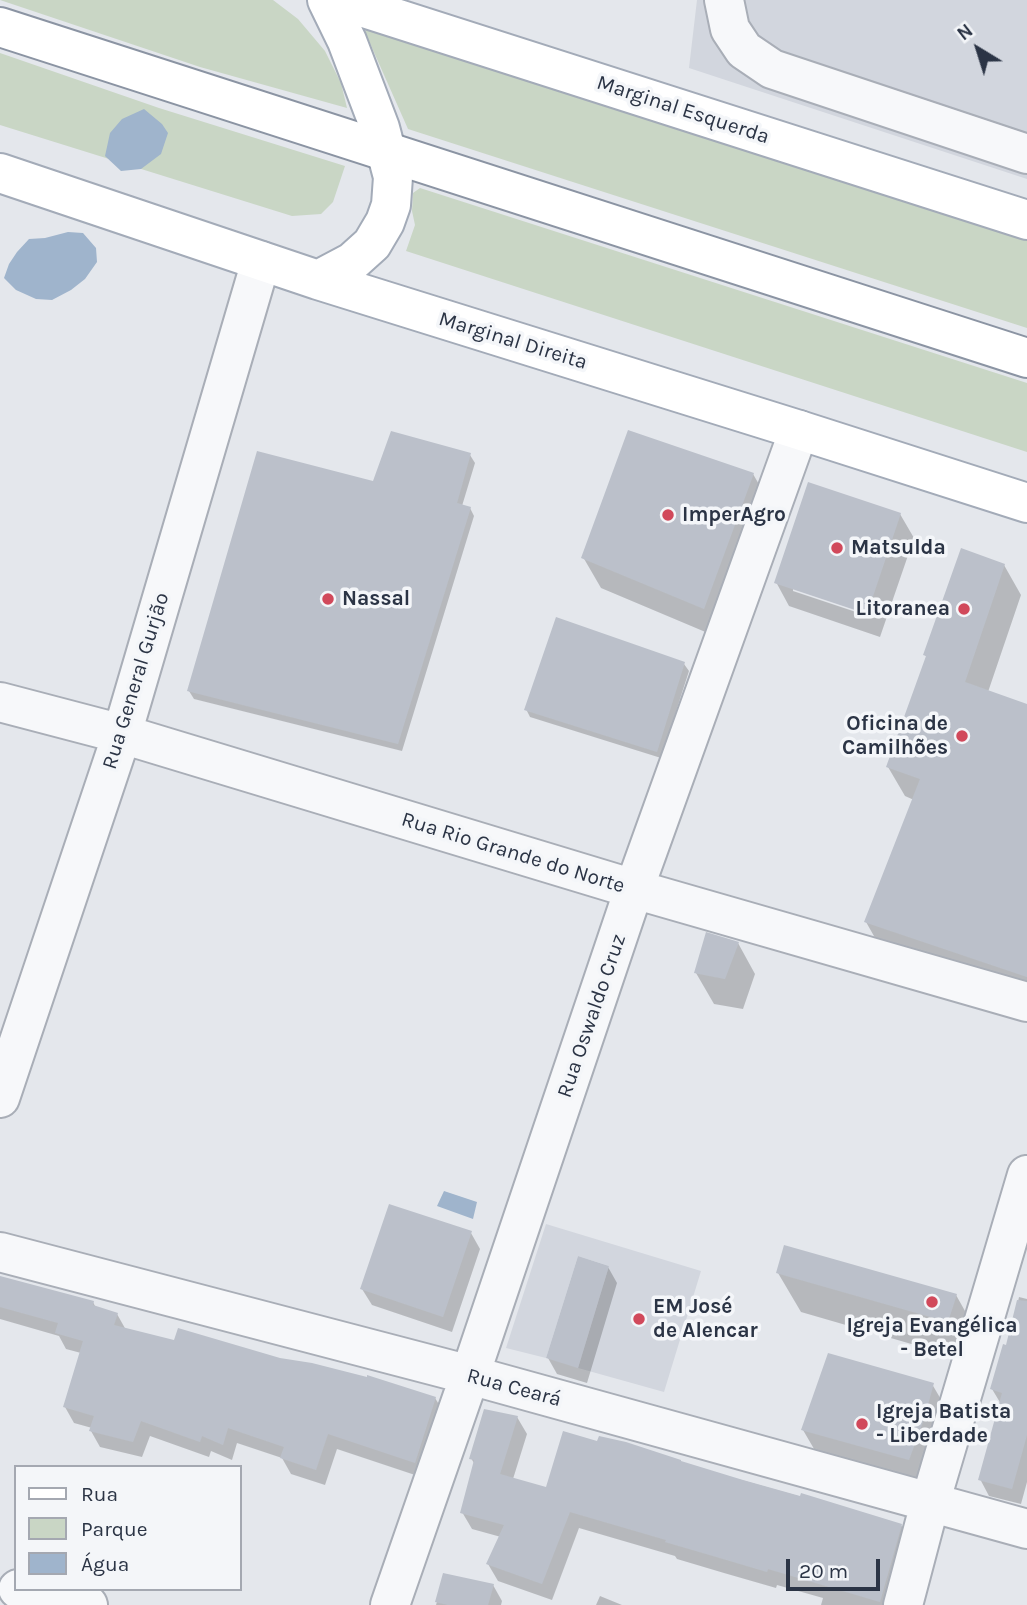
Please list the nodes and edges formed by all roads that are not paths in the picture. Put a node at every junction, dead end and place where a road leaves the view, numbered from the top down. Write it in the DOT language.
graph roads {
  1 [pos="327,0"];
  2 [pos="339,0"];
  3 [pos="724,0"];
  4 [pos="0,27"];
  5 [pos="387,150"];
  6 [pos="1027,154"];
  7 [pos="0,173"];
  8 [pos="1027,220"];
  9 [pos="261,261"];
  10 [pos="318,280"];
  11 [pos="1027,358"];
  12 [pos="799,430"];
  13 [pos="1027,503"];
  14 [pos="0,702"];
  15 [pos="122,734"];
  16 [pos="634,890"];
  17 [pos="1027,1002"];
  18 [pos="0,1098"];
  19 [pos="1027,1175"];
  20 [pos="0,1252"];
  21 [pos="470,1376"];
  22 [pos="930,1503"];
  23 [pos="1027,1529"];
  24 [pos="26,1591"];
  25 [pos="88,1605"];
  26 [pos="390,1605"];
  27 [pos="903,1605"];
  1 -- 5 [label="main road"];
  2 -- 8 [label="main road, Marginal Esquerda"];
  3 -- 6 [label="street"];
  4 -- 5 [label="main road"];
  5 -- 10 [label="main road"];
  5 -- 11 [label="main road"];
  7 -- 9 [label="main road, Marginal Direita"];
  9 -- 10 [label="main road, Marginal Direita"];
  9 -- 15 [label="street, Rua General Gurjão"];
  10 -- 12 [label="main road, Marginal Direita"];
  12 -- 13 [label="main road, Marginal Direita"];
  12 -- 16 [label="street, Rua Oswaldo Cruz"];
  14 -- 15 [label="street, Rua Rio Grande do Norte"];
  15 -- 16 [label="street, Rua Rio Grande do Norte"];
  15 -- 18 [label="street, Rua General Gurjão"];
  16 -- 17 [label="street, Rua Rio Grande do Norte"];
  16 -- 21 [label="street, Rua Oswaldo Cruz"];
  19 -- 22 [label="street"];
  20 -- 21 [label="street, Rua Ceará"];
  21 -- 22 [label="street, Rua Ceará"];
  21 -- 26 [label="street, Rua Oswaldo Cruz"];
  22 -- 23 [label="street, Rua Ceará"];
  22 -- 27 [label="street"];
  24 -- 25 [label="street"];
}
